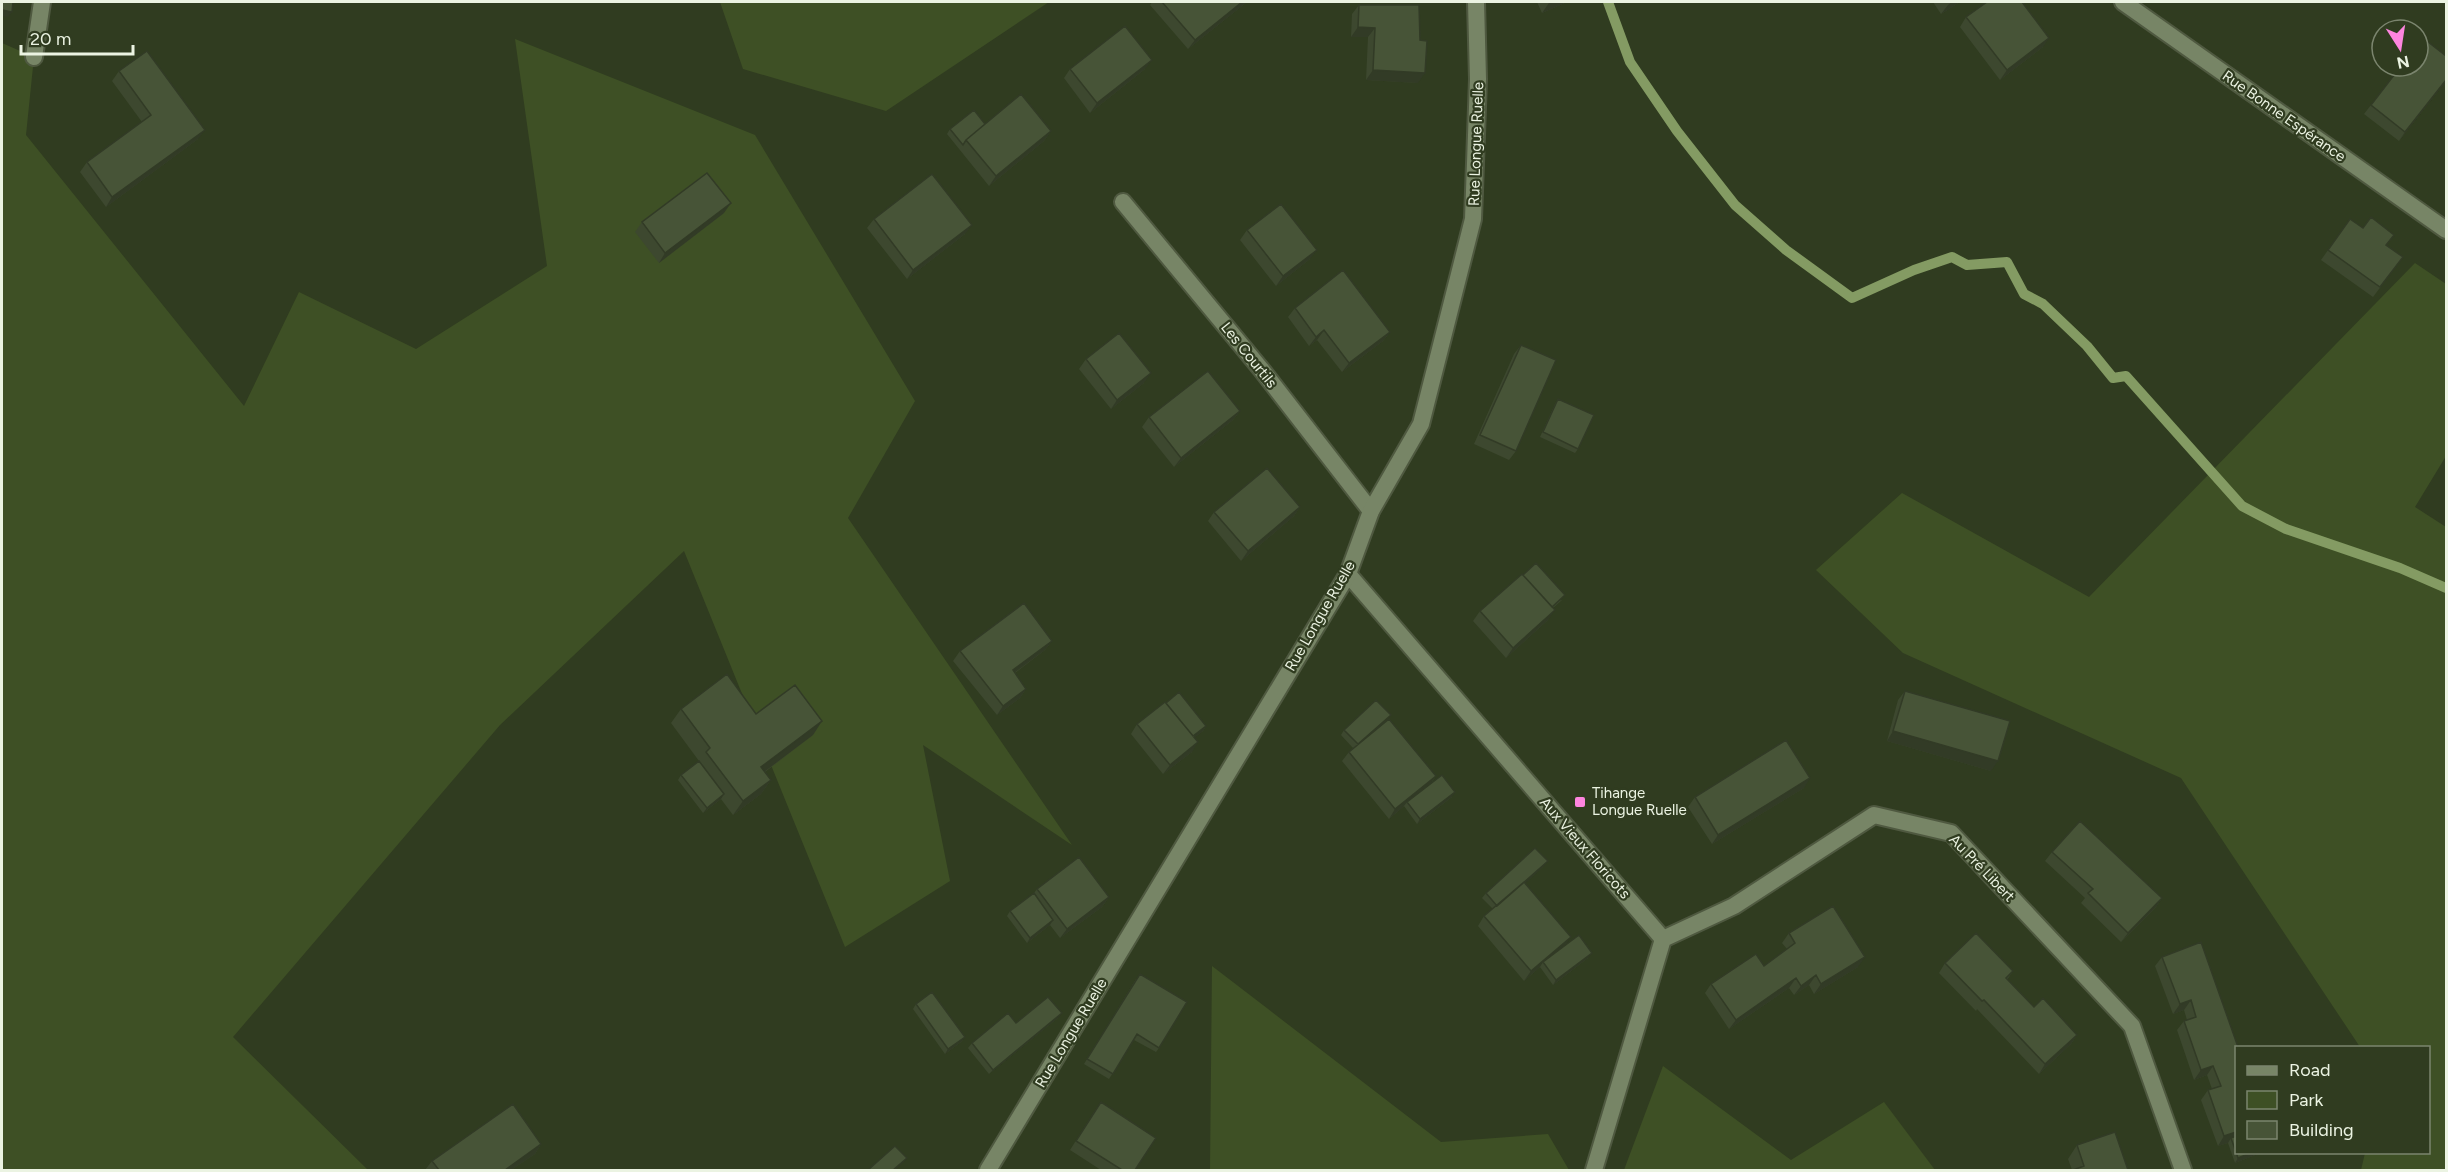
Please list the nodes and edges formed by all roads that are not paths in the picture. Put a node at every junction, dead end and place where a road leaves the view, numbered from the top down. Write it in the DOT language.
graph roads {
  1 [pos="42,2"];
  2 [pos="1476,2"];
  3 [pos="2123,2"];
  4 [pos="34,57"];
  5 [pos="1123,202"];
  6 [pos="2446,230"];
  7 [pos="1371,511"];
  8 [pos="1348,574"];
  9 [pos="1664,939"];
  10 [pos="988,1170"];
  11 [pos="1594,1170"];
  12 [pos="2183,1170"];
  1 -- 4 [label="street"];
  2 -- 7 [label="street, Rue Longue Ruelle"];
  3 -- 6 [label="street, Rue Bonne Espérance"];
  5 -- 7 [label="street, Les Courtils"];
  7 -- 8 [label="street, Rue Longue Ruelle"];
  8 -- 9 [label="street, Aux Vieux Floricots"];
  8 -- 10 [label="street, Rue Longue Ruelle"];
  9 -- 11 [label="street"];
  9 -- 12 [label="street, Au Pré Libert"];
}
